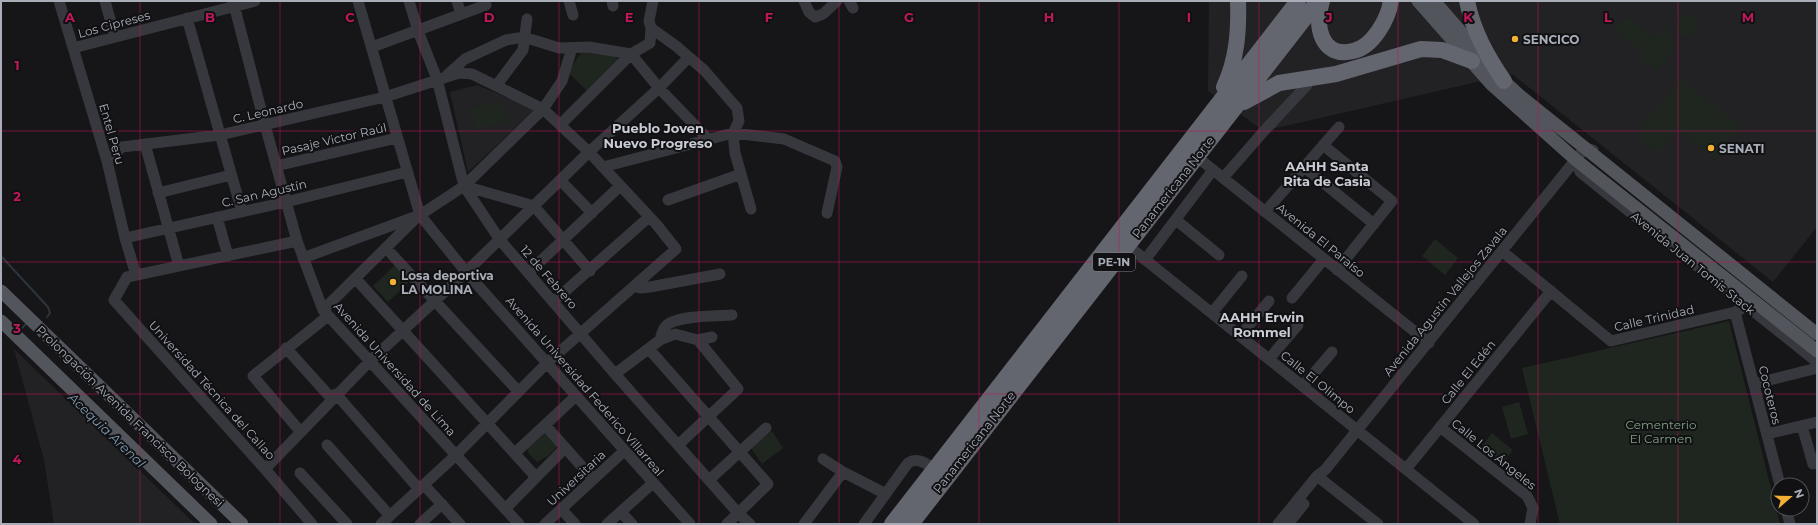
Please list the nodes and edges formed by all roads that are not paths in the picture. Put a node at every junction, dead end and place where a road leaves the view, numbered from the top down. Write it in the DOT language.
graph roads {
  1 [pos="60,1"];
  2 [pos="105,1"];
  3 [pos="255,1"];
  4 [pos="358,1"];
  5 [pos="409,1"];
  6 [pos="457,1"];
  7 [pos="569,1"];
  8 [pos="653,1"];
  9 [pos="804,1"];
  10 [pos="836,1"];
  11 [pos="1238,1"];
  12 [pos="1298,1"];
  13 [pos="1318,1"];
  14 [pos="1322,1"];
  15 [pos="1391,1"];
  16 [pos="1418,1"];
  17 [pos="1434,1"];
  18 [pos="1467,1"];
  19 [pos="234,3"];
  20 [pos="486,5"];
  21 [pos="461,14"];
  22 [pos="573,15"];
  23 [pos="187,18"];
  24 [pos="527,19"];
  25 [pos="651,28"];
  26 [pos="418,31"];
  27 [pos="115,37"];
  28 [pos="524,37"];
  29 [pos="372,47"];
  30 [pos="73,48"];
  31 [pos="572,48"];
  32 [pos="632,54"];
  33 [pos="688,58"];
  34 [pos="1472,61"];
  35 [pos="441,77"];
  36 [pos="1504,81"];
  37 [pos="1308,85"];
  38 [pos="496,86"];
  39 [pos="659,88"];
  40 [pos="386,97"];
  41 [pos="1236,107"];
  42 [pos="543,109"];
  43 [pos="1214,110"];
  44 [pos="561,124"];
  45 [pos="265,125"];
  46 [pos="1339,127"];
  47 [pos="733,133"];
  48 [pos="220,135"];
  49 [pos="397,138"];
  50 [pos="709,140"];
  51 [pos="145,144"];
  52 [pos="1323,145"];
  53 [pos="1586,148"];
  54 [pos="589,152"];
  55 [pos="1197,157"];
  56 [pos="1576,160"];
  57 [pos="107,161"];
  58 [pos="276,166"];
  59 [pos="603,167"];
  60 [pos="1304,167"];
  61 [pos="1213,170"];
  62 [pos="407,172"];
  63 [pos="741,174"];
  64 [pos="231,175"];
  65 [pos="1223,178"];
  66 [pos="560,180"];
  67 [pos="464,186"];
  68 [pos="620,186"];
  69 [pos="158,193"];
  70 [pos="668,200"];
  71 [pos="286,202"];
  72 [pos="534,206"];
  73 [pos="751,209"];
  74 [pos="242,212"];
  75 [pos="1265,212"];
  76 [pos="592,213"];
  77 [pos="827,213"];
  78 [pos="420,215"];
  79 [pos="217,217"];
  80 [pos="649,217"];
  81 [pos="1176,220"];
  82 [pos="1374,224"];
  83 [pos="168,228"];
  84 [pos="125,238"];
  85 [pos="500,240"];
  86 [pos="563,240"];
  87 [pos="297,241"];
  88 [pos="1127,245"];
  89 [pos="386,248"];
  90 [pos="1502,251"];
  91 [pos="1219,255"];
  92 [pos="228,256"];
  93 [pos="303,258"];
  94 [pos="1324,259"];
  95 [pos="1145,260"];
  96 [pos="179,266"];
  97 [pos="1337,270"];
  98 [pos="590,271"];
  99 [pos="466,272"];
  100 [pos="528,273"];
  101 [pos="720,274"];
  102 [pos="136,275"];
  103 [pos="1242,276"];
  104 [pos="355,278"];
  105 [pos="636,286"];
  106 [pos="1,291"];
  107 [pos="1551,291"];
  108 [pos="1292,298"];
  109 [pos="435,301"];
  110 [pos="1269,301"];
  111 [pos="553,302"];
  112 [pos="1747,306"];
  113 [pos="1735,312"];
  114 [pos="325,313"];
  115 [pos="1212,313"];
  116 [pos="732,315"];
  117 [pos="27,316"];
  118 [pos="1,321"];
  119 [pos="1298,325"];
  120 [pos="1817,327"];
  121 [pos="402,330"];
  122 [pos="13,333"];
  123 [pos="580,333"];
  124 [pos="1817,334"];
  125 [pos="1240,336"];
  126 [pos="712,337"];
  127 [pos="660,340"];
  128 [pos="698,340"];
  129 [pos="1429,343"];
  130 [pos="286,348"];
  131 [pos="649,349"];
  132 [pos="1817,351"];
  133 [pos="1332,352"];
  134 [pos="1269,359"];
  135 [pos="369,362"];
  136 [pos="1817,362"];
  137 [pos="547,363"];
  138 [pos="1817,368"];
  139 [pos="615,374"];
  140 [pos="1754,384"];
  141 [pos="1303,386"];
  142 [pos="518,391"];
  143 [pos="576,396"];
  144 [pos="334,397"];
  145 [pos="709,417"];
  146 [pos="1817,422"];
  147 [pos="487,424"];
  148 [pos="545,425"];
  149 [pos="1802,426"];
  150 [pos="1440,427"];
  151 [pos="766,428"];
  152 [pos="1358,430"];
  153 [pos="300,431"];
  154 [pos="1767,434"];
  155 [pos="326,445"];
  156 [pos="678,445"];
  157 [pos="565,448"];
  158 [pos="624,451"];
  159 [pos="740,452"];
  160 [pos="515,453"];
  161 [pos="455,456"];
  162 [pos="823,459"];
  163 [pos="1815,464"];
  164 [pos="265,468"];
  165 [pos="934,469"];
  166 [pos="1406,469"];
  167 [pos="842,472"];
  168 [pos="300,473"];
  169 [pos="1321,476"];
  170 [pos="536,477"];
  171 [pos="1778,477"];
  172 [pos="593,479"];
  173 [pos="709,480"];
  174 [pos="653,483"];
  175 [pos="422,487"];
  176 [pos="886,494"];
  177 [pos="442,504"];
  178 [pos="505,509"];
  179 [pos="561,509"];
  180 [pos="621,512"];
  181 [pos="738,513"];
  182 [pos="390,516"];
  183 [pos="211,524"];
  184 [pos="242,524"];
  185 [pos="312,524"];
  186 [pos="347,524"];
  187 [pos="381,524"];
  188 [pos="420,524"];
  189 [pos="460,524"];
  190 [pos="520,524"];
  191 [pos="545,524"];
  192 [pos="575,524"];
  193 [pos="607,524"];
  194 [pos="632,524"];
  195 [pos="690,524"];
  196 [pos="727,524"];
  197 [pos="750,524"];
  198 [pos="804,524"];
  199 [pos="864,524"];
  200 [pos="892,524"];
  201 [pos="911,524"];
  202 [pos="1278,524"];
  203 [pos="1288,524"];
  204 [pos="1378,524"];
  205 [pos="1474,524"];
  206 [pos="1530,524"];
  1 -- 30 [label="street, Entel Peru"];
  2 -- 27 [label="street"];
  3 -- 19 [label="street, Los Cipreses"];
  4 -- 29 [label="street, Avenida Universidad Federico Villarreal"];
  5 -- 26 [label="street, 12 de Febrero"];
  6 -- 21 [label="street"];
  7 -- 22 [label="street"];
  8 -- 25 [label="street"];
  9 -- 10 [label="street"];
  11 -- 43 [label="highway"];
  12 -- 43 [label="highway, Panamericana Norte / PE-1N"];
  13 -- 41 [label="highway, Panamericana Norte / PE-1N"];
  14 -- 15 [label="highway"];
  16 -- 34 [label="main road, Avenida Juan Tomis Stack"];
  17 -- 36 [label="main road, Avenida Juan Tomis Stack"];
  18 -- 36 [label="highway"];
  19 -- 23 [label="street, Los Cipreses"];
  19 -- 45 [label="street, Avenida Universidad de Lima"];
  20 -- 21 [label="street"];
  21 -- 26 [label="street"];
  23 -- 27 [label="street, Los Cipreses"];
  23 -- 48 [label="street"];
  24 -- 28 [label="street"];
  25 -- 32 [label="street"];
  25 -- 33 [label="street"];
  26 -- 29 [label="street"];
  26 -- 35 [label="street, 12 de Febrero"];
  27 -- 30 [label="street, Los Cipreses"];
  28 -- 31 [label="street"];
  28 -- 35 [label="street"];
  28 -- 38 [label="street"];
  29 -- 40 [label="street, Avenida Universidad Federico Villarreal"];
  30 -- 57 [label="street, Entel Peru"];
  31 -- 32 [label="street"];
  31 -- 42 [label="street"];
  32 -- 39 [label="street"];
  32 -- 44 [label="street"];
  33 -- 39 [label="street"];
  33 -- 47 [label="street"];
  34 -- 41 [label="highway"];
  34 -- 56 [label="main road, Avenida Juan Tomis Stack"];
  35 -- 38 [label="street"];
  35 -- 40 [label="street, C. Leonardo"];
  35 -- 67 [label="street, 12 de Febrero"];
  36 -- 53 [label="main road, Avenida Juan Tomis Stack"];
  37 -- 65 [label="street"];
  38 -- 42 [label="street"];
  39 -- 50 [label="street"];
  39 -- 54 [label="street"];
  40 -- 45 [label="street, C. Leonardo"];
  40 -- 49 [label="street, Avenida Universidad Federico Villarreal"];
  41 -- 55 [label="highway, Panamericana Norte / PE-1N"];
  42 -- 44 [label="street"];
  42 -- 67 [label="street"];
  43 -- 165 [label="highway, Panamericana Norte / PE-1N"];
  44 -- 54 [label="street"];
  45 -- 48 [label="street, C. Leonardo"];
  45 -- 58 [label="street, Avenida Universidad de Lima"];
  46 -- 52 [label="street"];
  47 -- 50 [label="street"];
  47 -- 63 [label="street"];
  47 -- 77 [label="street"];
  48 -- 51 [label="street, C. Leonardo"];
  48 -- 64 [label="street"];
  49 -- 58 [label="street, Pasaje Victor Raúl"];
  49 -- 62 [label="street, Avenida Universidad Federico Villarreal"];
  50 -- 59 [label="street"];
  51 -- 57 [label="street, C. Leonardo"];
  51 -- 69 [label="street"];
  52 -- 60 [label="street"];
  52 -- 82 [label="street"];
  53 -- 56 [label="street, Avenida Agustín Vallejos Zavala"];
  53 -- 120 [label="street, Avenida Juan Tomis Stack"];
  53 -- 124 [label="main road, Avenida Juan Tomis Stack"];
  54 -- 59 [label="street"];
  54 -- 66 [label="street"];
  55 -- 61 [label="street, Avenida El Paraíso"];
  55 -- 88 [label="highway, Panamericana Norte / PE-1N"];
  56 -- 90 [label="street, Avenida Agustín Vallejos Zavala"];
  56 -- 112 [label="street, Avenida Juan Tomis Stack"];
  56 -- 132 [label="main road, Avenida Juan Tomis Stack"];
  57 -- 84 [label="street, Entel Peru"];
  58 -- 71 [label="street, Avenida Universidad de Lima"];
  59 -- 68 [label="street"];
  60 -- 75 [label="street"];
  60 -- 82 [label="street"];
  61 -- 65 [label="street, Avenida El Paraíso"];
  61 -- 81 [label="street"];
  62 -- 71 [label="street, C. San Agustín"];
  62 -- 78 [label="street, Avenida Universidad Federico Villarreal"];
  63 -- 70 [label="street"];
  63 -- 73 [label="street"];
  64 -- 69 [label="street"];
  64 -- 74 [label="street"];
  65 -- 75 [label="street, Avenida El Paraíso"];
  66 -- 72 [label="street"];
  66 -- 76 [label="street"];
  67 -- 72 [label="street"];
  67 -- 78 [label="street"];
  67 -- 85 [label="street, 12 de Febrero"];
  68 -- 76 [label="street"];
  68 -- 80 [label="street"];
  69 -- 83 [label="street"];
  71 -- 74 [label="street, C. San Agustín"];
  71 -- 87 [label="street, Avenida Universidad de Lima"];
  72 -- 85 [label="street"];
  72 -- 86 [label="street"];
  74 -- 79 [label="street, C. San Agustín"];
  75 -- 94 [label="street, Avenida El Paraíso"];
  76 -- 86 [label="street"];
  78 -- 89 [label="street"];
  78 -- 93 [label="street"];
  78 -- 99 [label="street, Avenida Universidad Federico Villarreal"];
  79 -- 83 [label="street, C. San Agustín"];
  79 -- 92 [label="street"];
  80 -- 98 [label="street"];
  80 -- 105 [label="street"];
  81 -- 91 [label="street"];
  81 -- 95 [label="street"];
  82 -- 97 [label="street"];
  83 -- 84 [label="street, C. San Agustín"];
  83 -- 96 [label="street"];
  84 -- 102 [label="street, Entel Peru"];
  85 -- 99 [label="street"];
  85 -- 100 [label="street, 12 de Febrero"];
  86 -- 98 [label="street"];
  86 -- 100 [label="street"];
  87 -- 92 [label="street"];
  87 -- 93 [label="street, Avenida Universidad de Lima"];
  88 -- 95 [label="street, Calle El Olimpo"];
  88 -- 201 [label="highway, Panamericana Norte / PE-1N"];
  89 -- 104 [label="street"];
  89 -- 109 [label="street"];
  90 -- 107 [label="street, Calle Trinidad"];
  90 -- 129 [label="street, Avenida Agustín Vallejos Zavala"];
  92 -- 96 [label="street"];
  93 -- 114 [label="street, Avenida Universidad de Lima"];
  94 -- 97 [label="street, Avenida El Paraíso"];
  94 -- 108 [label="street"];
  95 -- 115 [label="street, Calle El Olimpo"];
  96 -- 102 [label="street"];
  97 -- 129 [label="street, Avenida El Paraíso"];
  98 -- 111 [label="street"];
  99 -- 109 [label="street"];
  99 -- 137 [label="street, Avenida Universidad Federico Villarreal"];
  100 -- 111 [label="street, 12 de Febrero"];
  101 -- 105 [label="street"];
  102 -- 164 [label="street, Universidad Técnica del Callao"];
  103 -- 115 [label="street"];
  104 -- 114 [label="street"];
  104 -- 121 [label="street"];
  105 -- 123 [label="street"];
  106 -- 117 [label="main road, Prolongación Avenida Francisco Bolognesi"];
  107 -- 113 [label="street, Calle Trinidad"];
  107 -- 150 [label="street, Calle El Edén"];
  109 -- 121 [label="street"];
  109 -- 142 [label="street"];
  110 -- 125 [label="street"];
  111 -- 123 [label="street, 12 de Febrero"];
  112 -- 113 [label="street, Calle Trinidad"];
  112 -- 136 [label="street, Avenida Juan Tomis Stack"];
  113 -- 140 [label="street, Cocoteros"];
  114 -- 130 [label="street"];
  114 -- 135 [label="street, Avenida Universidad de Lima"];
  115 -- 125 [label="street, Calle El Olimpo"];
  116 -- 127 [label="street"];
  117 -- 122 [label="main road"];
  117 -- 184 [label="main road, Prolongación Avenida Francisco Bolognesi"];
  118 -- 122 [label="main road, Prolongación Avenida Francisco Bolognesi"];
  119 -- 134 [label="street"];
  121 -- 135 [label="street"];
  121 -- 147 [label="street"];
  122 -- 183 [label="main road, Prolongación Avenida Francisco Bolognesi"];
  123 -- 137 [label="street"];
  123 -- 139 [label="street, 12 de Febrero"];
  125 -- 134 [label="street, Calle El Olimpo"];
  126 -- 128 [label="street"];
  127 -- 128 [label="street"];
  127 -- 131 [label="street"];
  128 -- 145 [label="street"];
  129 -- 152 [label="street, Avenida Agustín Vallejos Zavala"];
  130 -- 144 [label="street"];
  130 -- 153 [label="street"];
  131 -- 139 [label="street"];
  131 -- 145 [label="street"];
  133 -- 141 [label="street"];
  134 -- 141 [label="street, Calle El Olimpo"];
  135 -- 144 [label="street"];
  135 -- 161 [label="street, Avenida Universidad de Lima"];
  137 -- 142 [label="street"];
  137 -- 143 [label="street, Avenida Universidad Federico Villarreal"];
  138 -- 140 [label="street"];
  139 -- 156 [label="street, 12 de Febrero"];
  140 -- 154 [label="street, Cocoteros"];
  141 -- 152 [label="street, Calle El Olimpo"];
  142 -- 147 [label="street"];
  143 -- 148 [label="street"];
  143 -- 158 [label="street, Avenida Universidad Federico Villarreal"];
  144 -- 153 [label="street"];
  144 -- 175 [label="street"];
  145 -- 156 [label="street"];
  145 -- 159 [label="street"];
  146 -- 149 [label="street"];
  147 -- 160 [label="street"];
  147 -- 161 [label="street"];
  148 -- 157 [label="street"];
  148 -- 160 [label="street"];
  149 -- 154 [label="street"];
  149 -- 163 [label="street, Cocoteros"];
  150 -- 166 [label="street, Calle El Edén"];
  150 -- 206 [label="street, Calle Los Ángeles"];
  151 -- 159 [label="street"];
  152 -- 166 [label="street, Calle El Olimpo"];
  152 -- 169 [label="street, Avenida Agustín Vallejos Zavala"];
  153 -- 164 [label="street"];
  154 -- 171 [label="street, Cocoteros"];
  155 -- 182 [label="street"];
  156 -- 173 [label="street, 12 de Febrero"];
  157 -- 170 [label="street"];
  157 -- 172 [label="street"];
  158 -- 172 [label="street, Universitaria"];
  158 -- 174 [label="street, Avenida Universidad Federico Villarreal"];
  159 -- 173 [label="street"];
  159 -- 181 [label="street"];
  160 -- 170 [label="street"];
  161 -- 175 [label="street"];
  161 -- 178 [label="street, Avenida Universidad de Lima"];
  162 -- 167 [label="street"];
  164 -- 185 [label="street, Universidad Técnica del Callao"];
  165 -- 176 [label="street"];
  165 -- 200 [label="highway, Panamericana Norte / PE-1N"];
  166 -- 205 [label="street, Calle El Olimpo"];
  167 -- 176 [label="street"];
  167 -- 198 [label="street"];
  168 -- 186 [label="street"];
  169 -- 202 [label="street, Avenida Agustín Vallejos Zavala"];
  169 -- 203 [label="street, Avenida Agustín Vallejos Zavala"];
  169 -- 204 [label="street"];
  170 -- 178 [label="street"];
  172 -- 179 [label="street, Universitaria"];
  173 -- 181 [label="street, 12 de Febrero"];
  174 -- 180 [label="street"];
  174 -- 195 [label="street, Avenida Universidad Federico Villarreal"];
  175 -- 177 [label="street"];
  175 -- 182 [label="street"];
  176 -- 199 [label="street"];
  177 -- 188 [label="street"];
  177 -- 189 [label="street"];
  178 -- 190 [label="street, Avenida Universidad de Lima"];
  179 -- 191 [label="street, Universitaria"];
  179 -- 192 [label="street"];
  180 -- 193 [label="street"];
  180 -- 194 [label="street"];
  181 -- 196 [label="street"];
  181 -- 197 [label="street, 12 de Febrero"];
  182 -- 187 [label="street"];
}
